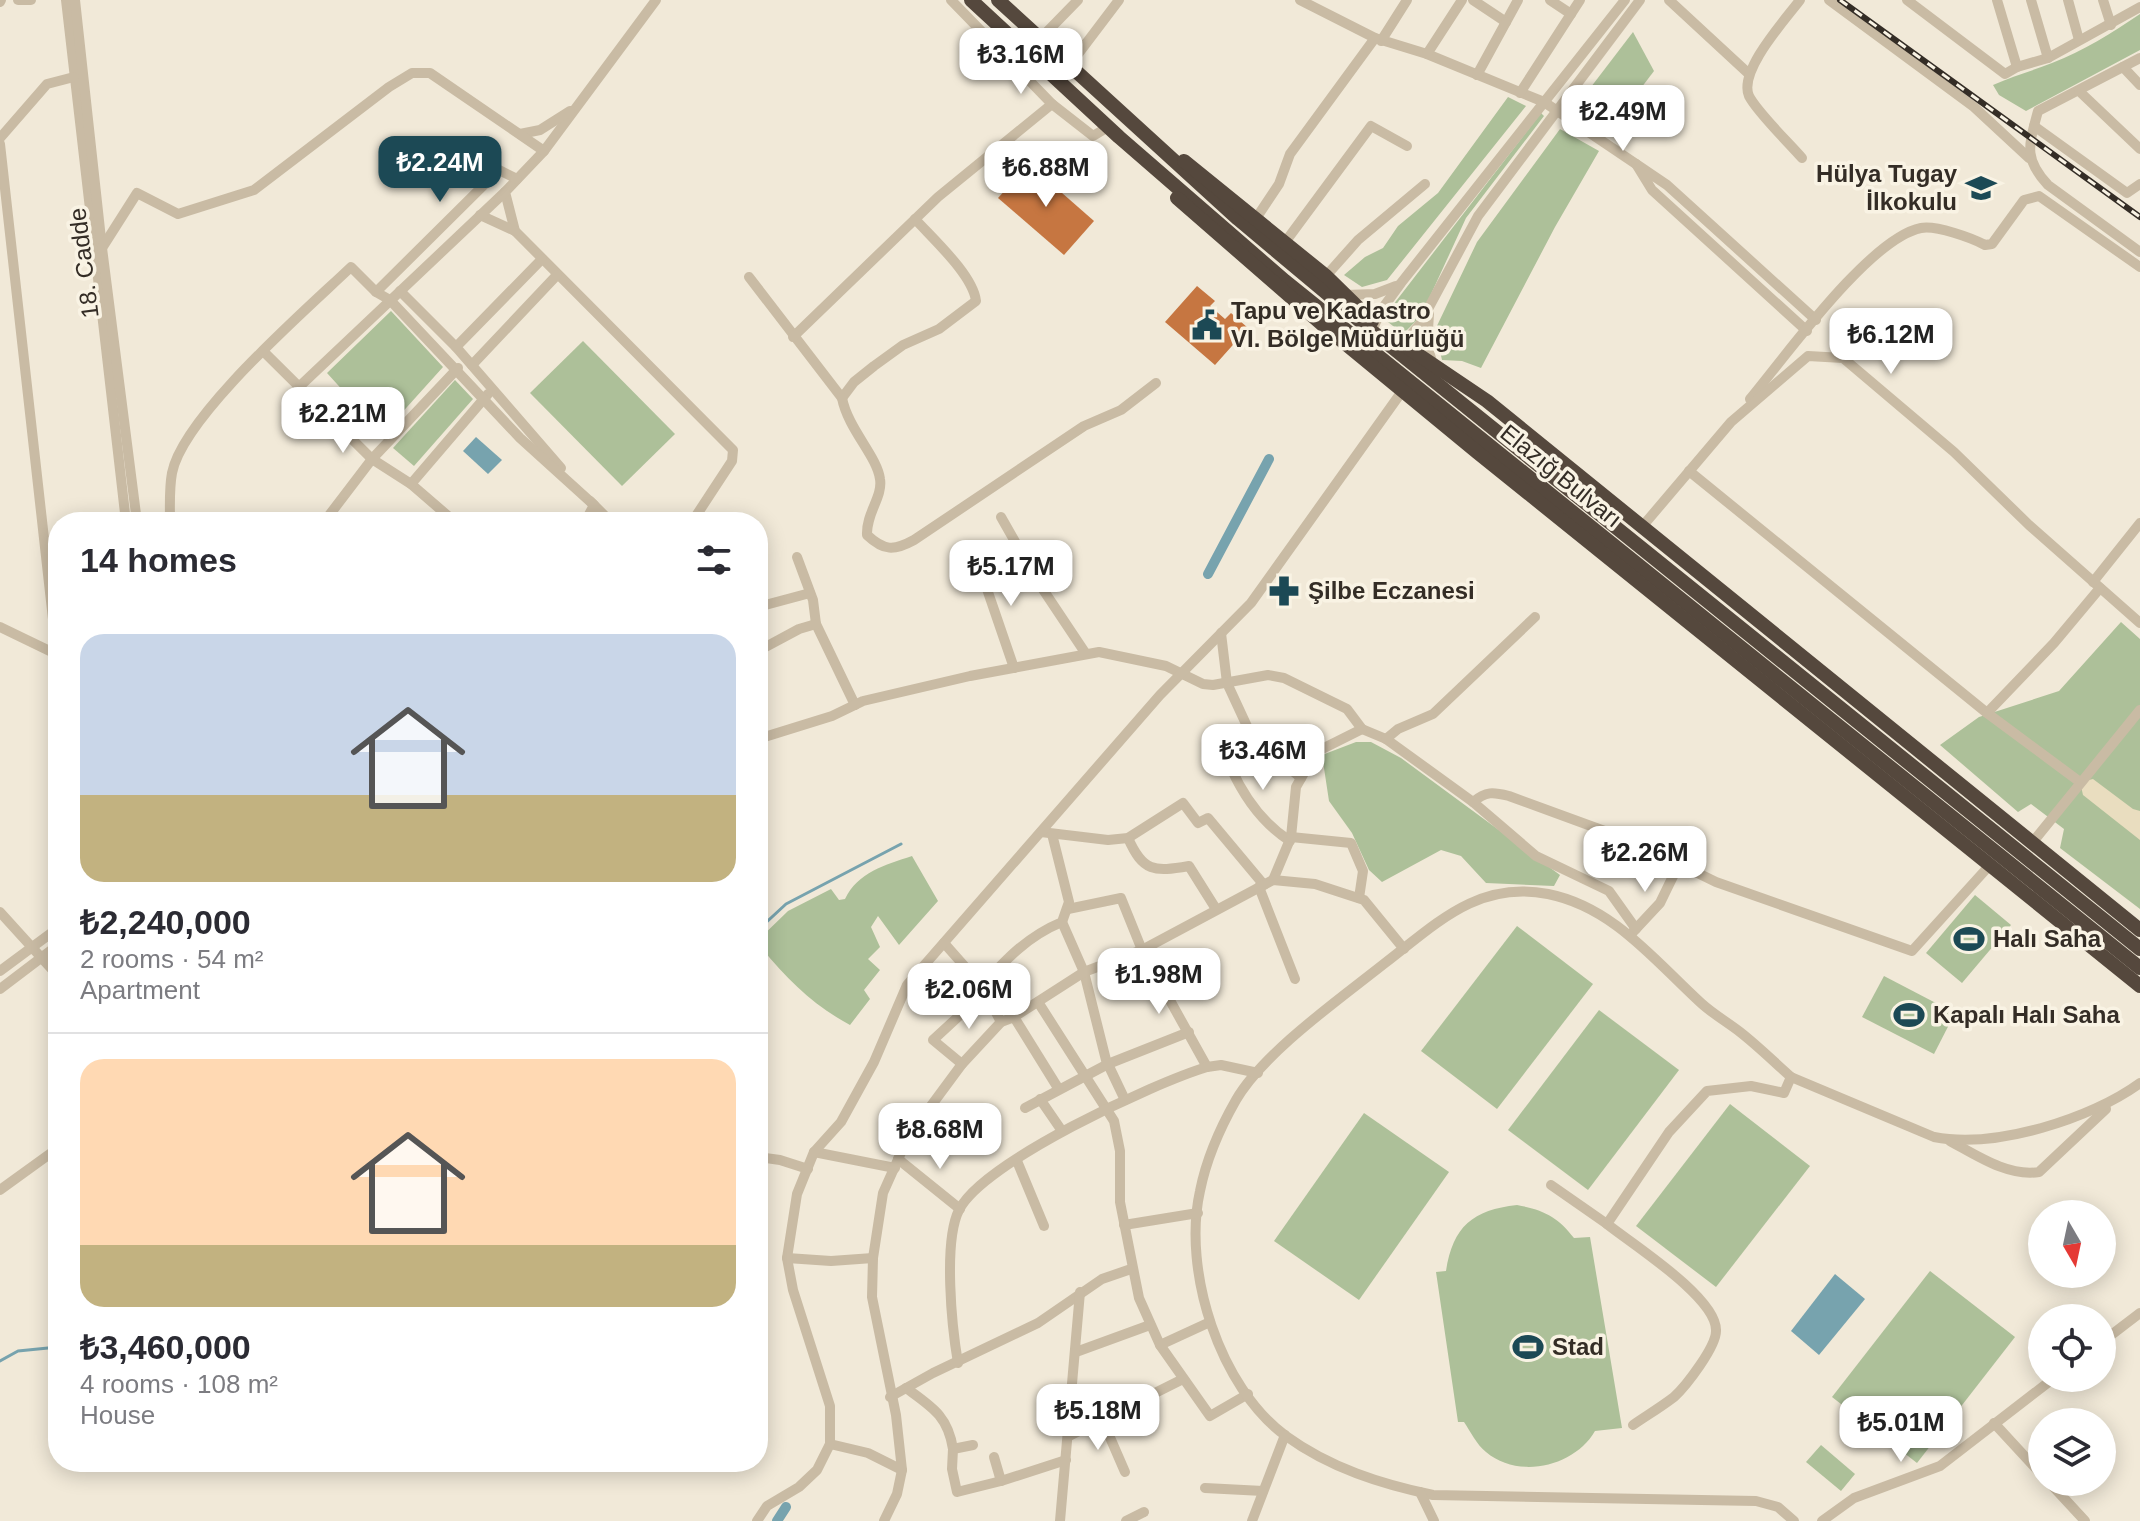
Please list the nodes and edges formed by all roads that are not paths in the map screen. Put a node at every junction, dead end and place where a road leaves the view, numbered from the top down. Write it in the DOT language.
graph roads {
  1 [pos="18,0"];
  2 [pos="31,0"];
  3 [pos="66,0"];
  4 [pos="75,0"];
  5 [pos="656,0"];
  6 [pos="951,0"];
  7 [pos="971,0"];
  8 [pos="1078,0"];
  9 [pos="1119,0"];
  10 [pos="1300,0"];
  11 [pos="1333,0"];
  12 [pos="1407,0"];
  13 [pos="1462,0"];
  14 [pos="1473,0"];
  15 [pos="1518,0"];
  16 [pos="1550,0"];
  17 [pos="1580,0"];
  18 [pos="1625,0"];
  19 [pos="1640,0"];
  20 [pos="1669,0"];
  21 [pos="1800,0"];
  22 [pos="1829,0"];
  23 [pos="1907,0"];
  24 [pos="1997,0"];
  25 [pos="2031,0"];
  26 [pos="2068,0"];
  27 [pos="2103,0"];
  28 [pos="1004,2"];
  29 [pos="2140,3"];
  30 [pos="1325,12"];
  31 [pos="1571,14"];
  32 [pos="1506,22"];
  33 [pos="2111,25"];
  34 [pos="1039,40"];
  35 [pos="1378,40"];
  36 [pos="2079,40"];
  37 [pos="1427,54"];
  38 [pos="2048,58"];
  39 [pos="2140,58"];
  40 [pos="1069,66"];
  41 [pos="2017,67"];
  42 [pos="2123,67"];
  43 [pos="1749,74"];
  44 [pos="1477,75"];
  45 [pos="74,77"];
  46 [pos="2140,85"];
  47 [pos="2079,91"];
  48 [pos="1520,93"];
  49 [pos="1544,102"];
  50 [pos="1052,104"];
  51 [pos="578,106"];
  52 [pos="1558,111"];
  53 [pos="2034,126"];
  54 [pos="1108,127"];
  55 [pos="520,134"];
  56 [pos="1147,138"];
  57 [pos="0,141"];
  58 [pos="1407,146"];
  59 [pos="2140,149"];
  60 [pos="544,151"];
  61 [pos="1143,158"];
  62 [pos="1802,158"];
  63 [pos="2029,158"];
  64 [pos="1636,164"];
  65 [pos="517,179"];
  66 [pos="1425,184"];
  67 [pos="2140,184"];
  68 [pos="505,192"];
  69 [pos="480,215"];
  70 [pos="1257,217"];
  71 [pos="915,219"];
  72 [pos="515,231"];
  73 [pos="1286,241"];
  74 [pos="102,248"];
  75 [pos="2140,252"];
  76 [pos="408,259"];
  77 [pos="542,259"];
  78 [pos="2140,267"];
  79 [pos="422,271"];
  80 [pos="557,275"];
  81 [pos="1326,276"];
  82 [pos="749,277"];
  83 [pos="1401,283"];
  84 [pos="400,291"];
  85 [pos="376,292"];
  86 [pos="1346,295"];
  87 [pos="1331,297"];
  88 [pos="390,300"];
  89 [pos="1430,308"];
  90 [pos="1816,320"];
  91 [pos="1373,327"];
  92 [pos="1807,331"];
  93 [pos="793,337"];
  94 [pos="1394,344"];
  95 [pos="456,347"];
  96 [pos="1367,347"];
  97 [pos="263,351"];
  98 [pos="468,362"];
  99 [pos="1433,365"];
  100 [pos="455,371"];
  101 [pos="1156,383"];
  102 [pos="300,386"];
  103 [pos="492,389"];
  104 [pos="1403,390"];
  105 [pos="842,398"];
  106 [pos="484,399"];
  107 [pos="1731,422"];
  108 [pos="372,459"];
  109 [pos="1689,471"];
  110 [pos="411,484"];
  111 [pos="594,505"];
  112 [pos="125,512"];
  113 [pos="136,512"];
  114 [pos="170,512"];
  115 [pos="332,512"];
  116 [pos="443,512"];
  117 [pos="590,512"];
  118 [pos="601,512"];
  119 [pos="699,512"];
  120 [pos="1001,517"];
  121 [pos="2140,523"];
  122 [pos="1641,528"];
  123 [pos="1609,543"];
  124 [pos="797,557"];
  125 [pos="977,560"];
  126 [pos="48,566"];
  127 [pos="2096,585"];
  128 [pos="810,593"];
  129 [pos="1653,595"];
  130 [pos="768,604"];
  131 [pos="1535,617"];
  132 [pos="2140,623"];
  133 [pos="816,624"];
  134 [pos="0,627"];
  135 [pos="1221,633"];
  136 [pos="768,646"];
  137 [pos="48,650"];
  138 [pos="1086,654"];
  139 [pos="1014,668"];
  140 [pos="1180,675"];
  141 [pos="1227,683"];
  142 [pos="855,705"];
  143 [pos="2140,710"];
  144 [pos="1987,713"];
  145 [pos="1362,729"];
  146 [pos="768,736"];
  147 [pos="1386,739"];
  148 [pos="1256,741"];
  149 [pos="1301,778"];
  150 [pos="2080,782"];
  151 [pos="1473,802"];
  152 [pos="1046,833"];
  153 [pos="1128,838"];
  154 [pos="1290,839"];
  155 [pos="2032,843"];
  156 [pos="1678,866"];
  157 [pos="1989,866"];
  158 [pos="1265,884"];
  159 [pos="1359,898"];
  160 [pos="1068,909"];
  161 [pos="1216,909"];
  162 [pos="0,912"];
  163 [pos="1062,922"];
  164 [pos="2140,930"];
  165 [pos="1633,932"];
  166 [pos="48,936"];
  167 [pos="944,943"];
  168 [pos="32,948"];
  169 [pos="1404,949"];
  170 [pos="2140,949"];
  171 [pos="1142,950"];
  172 [pos="48,952"];
  173 [pos="41,957"];
  174 [pos="48,965"];
  175 [pos="2140,968"];
  176 [pos="0,971"];
  177 [pos="1084,972"];
  178 [pos="1295,979"];
  179 [pos="2140,986"];
  180 [pos="0,989"];
  181 [pos="983,989"];
  182 [pos="1038,1002"];
  183 [pos="1014,1017"];
  184 [pos="1001,1022"];
  185 [pos="1189,1032"];
  186 [pos="962,1064"];
  187 [pos="1108,1064"];
  188 [pos="1207,1067"];
  189 [pos="1258,1073"];
  190 [pos="1084,1075"];
  191 [pos="1791,1077"];
  192 [pos="2140,1083"];
  193 [pos="1058,1088"];
  194 [pos="1040,1099"];
  195 [pos="1125,1100"];
  196 [pos="2117,1100"];
  197 [pos="1025,1108"];
  198 [pos="1106,1108"];
  199 [pos="1062,1131"];
  200 [pos="1948,1140"];
  201 [pos="814,1152"];
  202 [pos="48,1155"];
  203 [pos="768,1158"];
  204 [pos="1017,1161"];
  205 [pos="896,1163"];
  206 [pos="808,1169"];
  207 [pos="1551,1185"];
  208 [pos="0,1190"];
  209 [pos="960,1209"];
  210 [pos="1198,1213"];
  211 [pos="1607,1224"];
  212 [pos="1124,1225"];
  213 [pos="1044,1226"];
  214 [pos="787,1258"];
  215 [pos="873,1258"];
  216 [pos="1131,1269"];
  217 [pos="1080,1292"];
  218 [pos="2140,1313"];
  219 [pos="1210,1322"];
  220 [pos="1150,1325"];
  221 [pos="2116,1331"];
  222 [pos="1160,1345"];
  223 [pos="1076,1352"];
  224 [pos="958,1363"];
  225 [pos="1181,1380"];
  226 [pos="906,1388"];
  227 [pos="2035,1392"];
  228 [pos="1248,1394"];
  229 [pos="890,1397"];
  230 [pos="1102,1419"];
  231 [pos="1994,1423"];
  232 [pos="1633,1425"];
  233 [pos="1285,1435"];
  234 [pos="1069,1436"];
  235 [pos="830,1444"];
  236 [pos="973,1445"];
  237 [pos="953,1449"];
  238 [pos="994,1457"];
  239 [pos="1066,1460"];
  240 [pos="2028,1460"];
  241 [pos="902,1470"];
  242 [pos="1125,1472"];
  243 [pos="1001,1481"];
  244 [pos="1205,1488"];
  245 [pos="1263,1491"];
  246 [pos="1420,1492"];
  247 [pos="2062,1496"];
  248 [pos="1144,1512"];
  249 [pos="757,1521"];
  250 [pos="884,1521"];
  251 [pos="1060,1521"];
  252 [pos="1126,1521"];
  253 [pos="1252,1521"];
  254 [pos="1434,1521"];
  255 [pos="1794,1521"];
  256 [pos="1822,1521"];
  257 [pos="2085,1521"];
  1 -- 2 [label="street"];
  3 -- 45 [label="street, 18. Cadde"];
  4 -- 74 [label="street, 18. Cadde"];
  5 -- 51 [label="street"];
  6 -- 50 [label="street"];
  7 -- 54 [label="highway, Elazığ Bulvarı"];
  8 -- 34 [label="street"];
  9 -- 40 [label="street"];
  10 -- 30 [label="street"];
  11 -- 30 [label="street"];
  12 -- 35 [label="street"];
  13 -- 37 [label="street"];
  14 -- 32 [label="street"];
  15 -- 32 [label="street"];
  16 -- 31 [label="street"];
  17 -- 31 [label="street"];
  18 -- 49 [label="street"];
  19 -- 52 [label="street"];
  20 -- 43 [label="street"];
  21 -- 43 [label="street"];
  22 -- 63 [label="street"];
  23 -- 41 [label="street"];
  24 -- 41 [label="street"];
  25 -- 38 [label="street"];
  26 -- 36 [label="street"];
  27 -- 33 [label="street"];
  28 -- 34 [label="highway, Elazığ Bulvarı"];
  29 -- 33 [label="street"];
  30 -- 35 [label="street"];
  31 -- 48 [label="street"];
  32 -- 44 [label="street"];
  33 -- 36 [label="street"];
  34 -- 40 [label="highway, Elazığ Bulvarı"];
  35 -- 37 [label="street"];
  35 -- 70 [label="street"];
  36 -- 38 [label="street"];
  37 -- 44 [label="street"];
  38 -- 41 [label="street"];
  39 -- 42 [label="street"];
  40 -- 56 [label="highway, Elazığ Bulvarı"];
  42 -- 46 [label="street"];
  42 -- 47 [label="street"];
  43 -- 62 [label="street"];
  44 -- 48 [label="street"];
  45 -- 57 [label="street"];
  45 -- 112 [label="street, 18. Cadde"];
  47 -- 53 [label="street"];
  47 -- 59 [label="street"];
  48 -- 49 [label="street"];
  49 -- 52 [label="street"];
  49 -- 83 [label="street"];
  50 -- 54 [label="street"];
  50 -- 71 [label="street"];
  51 -- 55 [label="street"];
  51 -- 60 [label="street"];
  52 -- 64 [label="street"];
  52 -- 89 [label="street"];
  53 -- 63 [label="street"];
  53 -- 67 [label="street"];
  54 -- 61 [label="highway, Elazığ Bulvarı"];
  55 -- 60 [label="street"];
  55 -- 74 [label="street"];
  56 -- 70 [label="highway"];
  56 -- 87 [label="highway, Elazığ Bulvarı"];
  57 -- 126 [label="street"];
  58 -- 73 [label="street"];
  60 -- 65 [label="street"];
  61 -- 96 [label="highway, Elazığ Bulvarı"];
  61 -- 104 [label="highway"];
  63 -- 75 [label="street"];
  64 -- 90 [label="street"];
  64 -- 92 [label="street"];
  65 -- 68 [label="street"];
  65 -- 76 [label="street"];
  66 -- 81 [label="street"];
  68 -- 69 [label="street"];
  68 -- 72 [label="street"];
  69 -- 72 [label="street"];
  69 -- 79 [label="street"];
  70 -- 73 [label="highway"];
  71 -- 93 [label="street"];
  71 -- 105 [label="street"];
  72 -- 77 [label="street"];
  73 -- 81 [label="highway"];
  74 -- 113 [label="street, 18. Cadde"];
  76 -- 79 [label="street"];
  76 -- 85 [label="street"];
  77 -- 80 [label="street"];
  77 -- 95 [label="street"];
  78 -- 90 [label="street"];
  79 -- 84 [label="street"];
  80 -- 98 [label="street"];
  80 -- 119 [label="street"];
  81 -- 86 [label="highway"];
  82 -- 93 [label="street"];
  83 -- 86 [label="street"];
  83 -- 91 [label="street"];
  84 -- 88 [label="street"];
  84 -- 95 [label="street"];
  85 -- 88 [label="street"];
  85 -- 97 [label="street"];
  86 -- 87 [label="street"];
  86 -- 91 [label="highway"];
  87 -- 91 [label="highway, Elazığ Bulvarı"];
  88 -- 100 [label="street"];
  88 -- 102 [label="street"];
  89 -- 94 [label="street"];
  89 -- 99 [label="street"];
  90 -- 92 [label="street"];
  91 -- 94 [label="highway, Elazığ Bulvarı"];
  91 -- 96 [label="street"];
  92 -- 107 [label="street"];
  93 -- 105 [label="street"];
  94 -- 96 [label="street"];
  94 -- 99 [label="highway"];
  94 -- 170 [label="highway, Elazığ Bulvarı"];
  95 -- 98 [label="street"];
  96 -- 123 [label="highway, Elazığ Bulvarı"];
  97 -- 102 [label="street"];
  97 -- 114 [label="street"];
  98 -- 100 [label="street"];
  98 -- 103 [label="street"];
  99 -- 122 [label="highway"];
  100 -- 106 [label="street"];
  100 -- 108 [label="street"];
  101 -- 105 [label="street"];
  102 -- 108 [label="street"];
  103 -- 106 [label="street"];
  103 -- 111 [label="street"];
  104 -- 129 [label="highway"];
  104 -- 135 [label="street"];
  106 -- 110 [label="street"];
  106 -- 111 [label="street"];
  107 -- 109 [label="street"];
  107 -- 127 [label="street"];
  108 -- 110 [label="street"];
  108 -- 115 [label="street"];
  109 -- 122 [label="street"];
  109 -- 144 [label="street"];
  110 -- 116 [label="street"];
  111 -- 117 [label="street"];
  111 -- 118 [label="street"];
  120 -- 138 [label="street"];
  121 -- 127 [label="street"];
  122 -- 155 [label="highway"];
  123 -- 129 [label="highway"];
  123 -- 175 [label="highway, Elazığ Bulvarı"];
  124 -- 128 [label="street"];
  125 -- 139 [label="street"];
  127 -- 132 [label="street"];
  127 -- 144 [label="street"];
  128 -- 130 [label="street"];
  128 -- 133 [label="street"];
  129 -- 157 [label="highway"];
  131 -- 147 [label="street"];
  133 -- 136 [label="street"];
  133 -- 142 [label="street"];
  134 -- 137 [label="street"];
  135 -- 140 [label="street"];
  135 -- 141 [label="street"];
  138 -- 139 [label="street"];
  138 -- 140 [label="street"];
  139 -- 142 [label="street"];
  140 -- 141 [label="street"];
  140 -- 152 [label="street"];
  141 -- 145 [label="street"];
  141 -- 148 [label="street"];
  142 -- 146 [label="street"];
  143 -- 150 [label="street"];
  144 -- 150 [label="street"];
  145 -- 147 [label="street"];
  145 -- 149 [label="street"];
  147 -- 151 [label="street"];
  148 -- 149 [label="street"];
  148 -- 154 [label="street"];
  149 -- 154 [label="street"];
  150 -- 155 [label="street"];
  151 -- 156 [label="street"];
  151 -- 165 [label="street"];
  152 -- 153 [label="street"];
  152 -- 160 [label="street"];
  152 -- 167 [label="street"];
  153 -- 158 [label="street"];
  153 -- 161 [label="street"];
  154 -- 158 [label="street"];
  154 -- 159 [label="street"];
  155 -- 164 [label="highway"];
  156 -- 157 [label="street"];
  156 -- 165 [label="street"];
  157 -- 179 [label="highway"];
  158 -- 159 [label="street"];
  158 -- 161 [label="street"];
  158 -- 178 [label="street"];
  159 -- 169 [label="street"];
  160 -- 163 [label="street"];
  160 -- 171 [label="street"];
  161 -- 171 [label="street"];
  162 -- 168 [label="street"];
  163 -- 177 [label="street"];
  163 -- 181 [label="street"];
  165 -- 169 [label="street"];
  165 -- 191 [label="street"];
  166 -- 168 [label="street"];
  167 -- 181 [label="street"];
  167 -- 201 [label="street"];
  168 -- 173 [label="street"];
  168 -- 176 [label="street"];
  169 -- 189 [label="street"];
  171 -- 177 [label="street"];
  171 -- 185 [label="street"];
  172 -- 173 [label="street"];
  173 -- 174 [label="street"];
  173 -- 180 [label="street"];
  177 -- 182 [label="street"];
  177 -- 187 [label="street"];
  181 -- 184 [label="street"];
  181 -- 186 [label="street"];
  182 -- 183 [label="street"];
  182 -- 190 [label="street"];
  183 -- 184 [label="street"];
  183 -- 193 [label="street"];
  184 -- 186 [label="street"];
  185 -- 187 [label="street"];
  185 -- 188 [label="street"];
  186 -- 205 [label="street"];
  187 -- 190 [label="street"];
  187 -- 195 [label="street"];
  188 -- 189 [label="street"];
  188 -- 195 [label="street"];
  189 -- 210 [label="street"];
  190 -- 193 [label="street"];
  190 -- 198 [label="street"];
  191 -- 200 [label="street"];
  191 -- 211 [label="street"];
  192 -- 196 [label="street"];
  193 -- 194 [label="street"];
  194 -- 197 [label="street"];
  194 -- 199 [label="street"];
  195 -- 198 [label="street"];
  196 -- 200 [label="street"];
  196 -- 200 [label="street"];
  198 -- 199 [label="street"];
  198 -- 212 [label="street"];
  199 -- 204 [label="street"];
  201 -- 205 [label="street"];
  201 -- 206 [label="street"];
  202 -- 208 [label="street"];
  203 -- 206 [label="street"];
  204 -- 209 [label="street"];
  204 -- 213 [label="street"];
  205 -- 209 [label="street"];
  205 -- 215 [label="street"];
  206 -- 214 [label="street"];
  207 -- 211 [label="street"];
  209 -- 224 [label="street"];
  210 -- 212 [label="street"];
  210 -- 219 [label="street"];
  211 -- 232 [label="street"];
  212 -- 216 [label="street"];
  214 -- 215 [label="street"];
  214 -- 235 [label="street"];
  215 -- 229 [label="street"];
  216 -- 217 [label="street"];
  216 -- 220 [label="street"];
  217 -- 223 [label="street"];
  217 -- 224 [label="street"];
  218 -- 221 [label="street"];
  219 -- 222 [label="street"];
  219 -- 228 [label="street"];
  220 -- 222 [label="street"];
  220 -- 223 [label="street"];
  222 -- 225 [label="street"];
  223 -- 234 [label="street"];
  224 -- 226 [label="street"];
  225 -- 228 [label="street"];
  225 -- 230 [label="street"];
  226 -- 229 [label="street"];
  226 -- 237 [label="street"];
  227 -- 231 [label="street"];
  228 -- 233 [label="street"];
  229 -- 241 [label="street"];
  230 -- 234 [label="street"];
  230 -- 242 [label="street"];
  231 -- 240 [label="street"];
  231 -- 256 [label="street"];
  233 -- 245 [label="street"];
  233 -- 246 [label="street"];
  234 -- 239 [label="street"];
  235 -- 241 [label="street"];
  235 -- 249 [label="street"];
  236 -- 237 [label="street"];
  237 -- 243 [label="street"];
  238 -- 243 [label="street"];
  239 -- 243 [label="street"];
  239 -- 251 [label="street"];
  241 -- 250 [label="street"];
  244 -- 245 [label="street"];
  245 -- 253 [label="street"];
  246 -- 254 [label="street"];
  246 -- 255 [label="street"];
  247 -- 257 [label="street"];
  248 -- 252 [label="street"];
}
